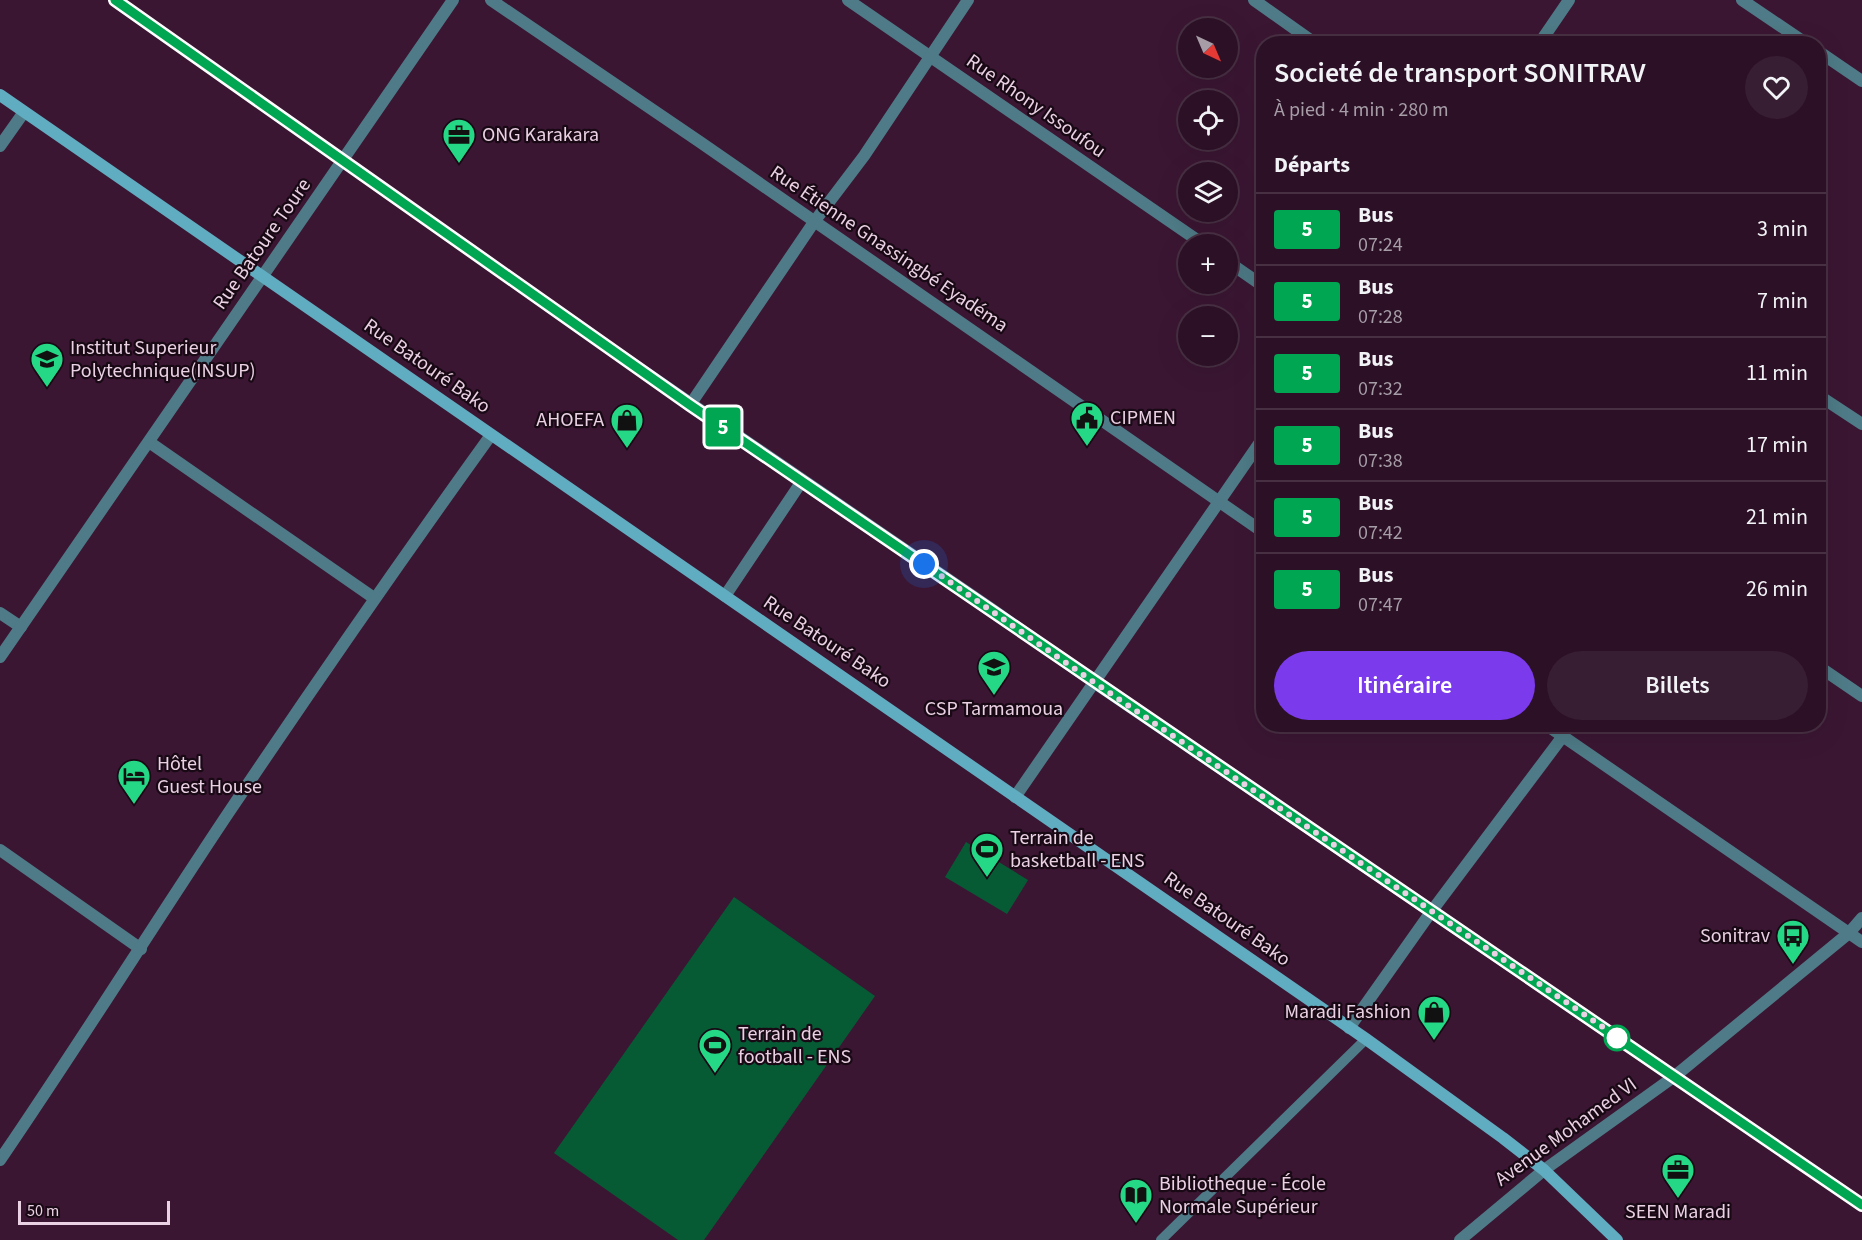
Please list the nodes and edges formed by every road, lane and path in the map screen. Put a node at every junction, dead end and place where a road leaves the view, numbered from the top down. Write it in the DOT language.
graph roads {
  1 [pos="115,0"];
  2 [pos="453,0"];
  3 [pos="491,0"];
  4 [pos="848,0"];
  5 [pos="968,0"];
  6 [pos="1254,0"];
  7 [pos="1569,0"];
  8 [pos="1743,0"];
  9 [pos="1305,36"];
  10 [pos="1544,36"];
  11 [pos="1795,36"];
  12 [pos="930,56"];
  13 [pos="1826,56"];
  14 [pos="1862,81"];
  15 [pos="0,95"];
  16 [pos="24,112"];
  17 [pos="0,146"];
  18 [pos="344,160"];
  19 [pos="814,222"];
  20 [pos="1188,234"];
  21 [pos="1238,269"];
  22 [pos="263,277"];
  23 [pos="1256,281"];
  24 [pos="1826,400"];
  25 [pos="690,405"];
  26 [pos="1862,424"];
  27 [pos="491,435"];
  28 [pos="149,442"];
  29 [pos="1256,448"];
  30 [pos="802,481"];
  31 [pos="1218,501"];
  32 [pos="1256,527"];
  33 [pos="725,596"];
  34 [pos="374,598"];
  35 [pos="0,613"];
  36 [pos="21,627"];
  37 [pos="0,657"];
  38 [pos="1826,671"];
  39 [pos="1095,683"];
  40 [pos="1862,696"];
  41 [pos="1557,732"];
  42 [pos="1563,736"];
  43 [pos="1015,796"];
  44 [pos="0,850"];
  45 [pos="1431,912"];
  46 [pos="1862,918"];
  47 [pos="1849,933"];
  48 [pos="1862,942"];
  49 [pos="141,949"];
  50 [pos="1349,1028"];
  51 [pos="1366,1039"];
  52 [pos="1675,1076"];
  53 [pos="0,1160"];
  54 [pos="1544,1170"];
  55 [pos="1862,1205"];
  56 [pos="1161,1240"];
  57 [pos="1460,1240"];
  58 [pos="1617,1240"];
  1 -- 18 [label="street"];
  2 -- 18 [label="street, Rue Batoure Toure"];
  3 -- 19 [label="street, Rue Étienne Gnassingbé Eyadéma"];
  4 -- 12 [label="street, Rue Rhony Issoufou"];
  5 -- 12 [label="street"];
  6 -- 9 [label="street"];
  7 -- 10 [label="street"];
  8 -- 11 [label="street"];
  12 -- 19 [label="street"];
  12 -- 20 [label="street, Rue Rhony Issoufou"];
  13 -- 14 [label="street"];
  15 -- 16 [label="main road, Rue Batouré Bako"];
  16 -- 17 [label="street"];
  16 -- 22 [label="main road, Rue Batouré Bako"];
  18 -- 22 [label="street, Rue Batoure Toure"];
  18 -- 25 [label="street"];
  19 -- 25 [label="street"];
  19 -- 31 [label="street, Rue Étienne Gnassingbé Eyadéma"];
  21 -- 23 [label="street"];
  22 -- 27 [label="main road, Rue Batouré Bako"];
  22 -- 28 [label="street, Rue Batoure Toure"];
  24 -- 26 [label="street"];
  25 -- 30 [label="street"];
  27 -- 33 [label="main road, Rue Batouré Bako"];
  27 -- 34 [label="street"];
  28 -- 34 [label="street"];
  28 -- 36 [label="street, Rue Batoure Toure"];
  29 -- 31 [label="street"];
  30 -- 33 [label="street"];
  30 -- 39 [label="street"];
  31 -- 32 [label="street, Rue Étienne Gnassingbé Eyadéma"];
  31 -- 39 [label="street"];
  33 -- 43 [label="main road, Rue Batouré Bako"];
  34 -- 49 [label="street"];
  35 -- 36 [label="street"];
  36 -- 37 [label="street, Rue Batoure Toure"];
  38 -- 40 [label="street"];
  39 -- 43 [label="street"];
  39 -- 45 [label="street"];
  41 -- 42 [label="street"];
  42 -- 45 [label="street"];
  42 -- 47 [label="street"];
  43 -- 50 [label="main road, Rue Batouré Bako"];
  44 -- 49 [label="street"];
  45 -- 50 [label="street"];
  45 -- 52 [label="street"];
  46 -- 47 [label="street, Avenue Mohamed VI"];
  47 -- 48 [label="street"];
  47 -- 52 [label="street, Avenue Mohamed VI"];
  49 -- 53 [label="street"];
  50 -- 51 [label="main road, Rue Batouré Bako"];
  51 -- 54 [label="main road, Rue Batouré Bako"];
  51 -- 56 [label="lane"];
  52 -- 54 [label="street, Avenue Mohamed VI"];
  52 -- 55 [label="street"];
  54 -- 57 [label="street, Avenue Mohamed VI"];
  54 -- 58 [label="main road, Rue Batouré Bako"];
}
